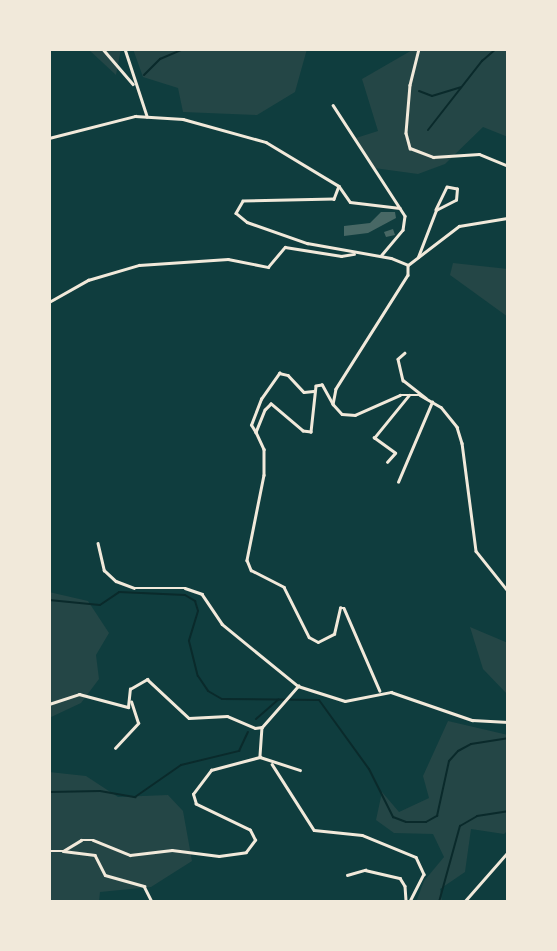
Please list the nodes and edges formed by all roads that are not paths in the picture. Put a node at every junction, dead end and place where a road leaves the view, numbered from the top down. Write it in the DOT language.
graph roads {
  1 [pos="103,49"];
  2 [pos="125,49"];
  3 [pos="419,49"];
  4 [pos="135,86"];
  5 [pos="333,105"];
  6 [pos="147,116"];
  7 [pos="49,138"];
  8 [pos="508,166"];
  9 [pos="339,186"];
  10 [pos="403,210"];
  11 [pos="436,210"];
  12 [pos="508,218"];
  13 [pos="354,254"];
  14 [pos="381,256"];
  15 [pos="418,257"];
  16 [pos="408,265"];
  17 [pos="49,302"];
  18 [pos="405,353"];
  19 [pos="313,391"];
  20 [pos="409,395"];
  21 [pos="426,398"];
  22 [pos="432,402"];
  23 [pos="337,410"];
  24 [pos="256,433"];
  25 [pos="387,462"];
  26 [pos="398,482"];
  27 [pos="98,543"];
  28 [pos="508,591"];
  29 [pos="298,686"];
  30 [pos="380,691"];
  31 [pos="131,702"];
  32 [pos="49,704"];
  33 [pos="508,722"];
  34 [pos="262,727"];
  35 [pos="115,748"];
  36 [pos="260,757"];
  37 [pos="272,764"];
  38 [pos="300,770"];
  39 [pos="49,851"];
  40 [pos="64,851"];
  41 [pos="508,853"];
  42 [pos="348,875"];
  43 [pos="152,902"];
  44 [pos="409,902"];
  45 [pos="464,902"];
  1 -- 4 [label="street"];
  2 -- 4 [label="street"];
  3 -- 8 [label="street"];
  4 -- 6 [label="street"];
  5 -- 10 [label="street"];
  6 -- 7 [label="street"];
  6 -- 9 [label="street"];
  9 -- 10 [label="street"];
  9 -- 13 [label="street"];
  10 -- 14 [label="street"];
  11 -- 11 [label="street"];
  11 -- 15 [label="street"];
  12 -- 15 [label="street"];
  13 -- 14 [label="street"];
  13 -- 17 [label="street"];
  14 -- 16 [label="street"];
  15 -- 16 [label="street"];
  16 -- 23 [label="street"];
  18 -- 21 [label="street"];
  19 -- 23 [label="street"];
  19 -- 24 [label="street"];
  19 -- 24 [label="street"];
  20 -- 21 [label="street"];
  20 -- 23 [label="street"];
  20 -- 25 [label="street"];
  21 -- 22 [label="street"];
  22 -- 26 [label="street"];
  22 -- 28 [label="street"];
  24 -- 30 [label="street"];
  27 -- 29 [label="street"];
  29 -- 30 [label="street"];
  29 -- 34 [label="street"];
  30 -- 33 [label="street"];
  31 -- 32 [label="street"];
  31 -- 34 [label="street"];
  31 -- 35 [label="street"];
  34 -- 36 [label="street"];
  36 -- 37 [label="street"];
  36 -- 40 [label="street"];
  37 -- 38 [label="street"];
  37 -- 44 [label="street"];
  39 -- 40 [label="street"];
  40 -- 43 [label="street"];
  41 -- 45 [label="street"];
  42 -- 44 [label="street"];
}
